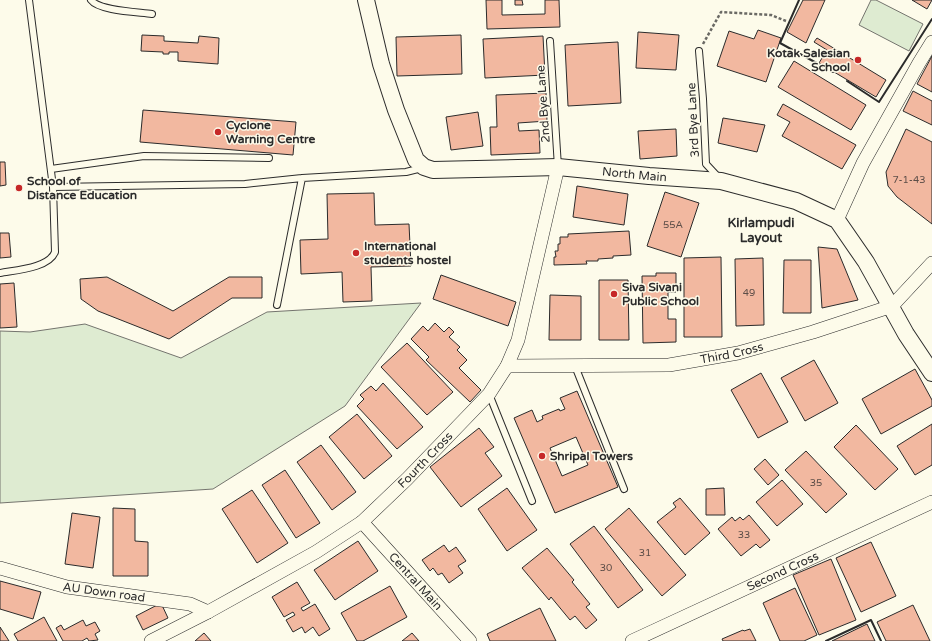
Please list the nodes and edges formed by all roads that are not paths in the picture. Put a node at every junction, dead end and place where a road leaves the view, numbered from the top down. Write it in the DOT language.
graph roads {
  1 [pos="29,0"];
  2 [pos="91,0"];
  3 [pos="366,0"];
  4 [pos="152,14"];
  5 [pos="550,41"];
  6 [pos="932,42"];
  7 [pos="699,51"];
  8 [pos="269,158"];
  9 [pos="424,167"];
  10 [pos="558,167"];
  11 [pos="51,168"];
  12 [pos="302,178"];
  13 [pos="721,181"];
  14 [pos="53,186"];
  15 [pos="837,220"];
  16 [pos="932,263"];
  17 [pos="0,273"];
  18 [pos="277,305"];
  19 [pos="892,306"];
  20 [pos="507,366"];
  21 [pos="575,366"];
  22 [pos="932,373"];
  23 [pos="489,394"];
  24 [pos="624,489"];
  25 [pos="532,501"];
  26 [pos="932,502"];
  27 [pos="362,522"];
  28 [pos="0,568"];
  29 [pos="208,612"];
  30 [pos="151,641"];
  31 [pos="470,641"];
  32 [pos="632,641"];
  1 -- 11 [label="lane"];
  2 -- 4 [label="lane"];
  3 -- 9 [label="street"];
  5 -- 10 [label="lane, 2nd Bye Lane"];
  6 -- 15 [label="street"];
  7 -- 13 [label="lane, 3rd Bye Lane"];
  8 -- 11 [label="lane"];
  9 -- 10 [label="street, North Main"];
  9 -- 12 [label="lane"];
  10 -- 13 [label="street, North Main"];
  10 -- 20 [label="street, Fourth Cross"];
  11 -- 14 [label="lane"];
  12 -- 14 [label="lane"];
  12 -- 18 [label="lane"];
  13 -- 15 [label="street, North Main"];
  14 -- 17 [label="lane"];
  15 -- 19 [label="street"];
  16 -- 19 [label="street, Third Cross"];
  19 -- 21 [label="street, Third Cross"];
  19 -- 22 [label="street"];
  20 -- 21 [label="street, Third Cross"];
  20 -- 23 [label="street, Fourth Cross"];
  21 -- 24 [label="lane"];
  23 -- 25 [label="lane"];
  23 -- 27 [label="street, Fourth Cross"];
  26 -- 32 [label="street, Second Cross"];
  27 -- 29 [label="street, Fourth Cross"];
  27 -- 31 [label="street, Central Main"];
  28 -- 29 [label="street, AU Down road"];
  29 -- 30 [label="street, Fourth Cross"];
}
